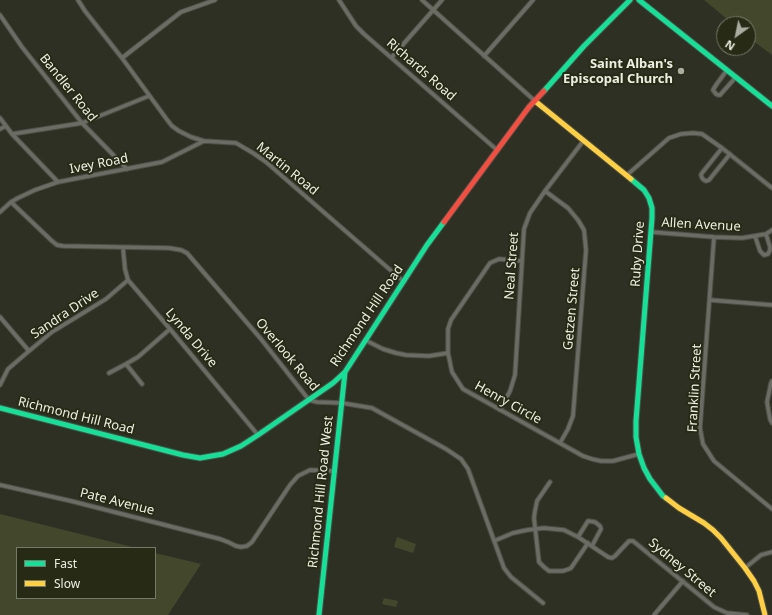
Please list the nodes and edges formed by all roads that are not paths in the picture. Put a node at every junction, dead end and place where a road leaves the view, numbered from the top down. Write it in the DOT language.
graph roads {
  1 [pos="78,0"];
  2 [pos="215,0"];
  3 [pos="339,0"];
  4 [pos="422,0"];
  5 [pos="442,0"];
  6 [pos="533,0"];
  7 [pos="630,0"];
  8 [pos="639,0"];
  9 [pos="433,10"];
  10 [pos="0,15"];
  11 [pos="484,56"];
  12 [pos="392,57"];
  13 [pos="122,58"];
  14 [pos="727,70"];
  15 [pos="736,77"];
  16 [pos="149,96"];
  17 [pos="535,101"];
  18 [pos="772,106"];
  19 [pos="0,118"];
  20 [pos="82,122"];
  21 [pos="6,126"];
  22 [pos="0,129"];
  23 [pos="12,134"];
  24 [pos="204,140"];
  25 [pos="584,140"];
  26 [pos="722,148"];
  27 [pos="497,150"];
  28 [pos="730,154"];
  29 [pos="127,169"];
  30 [pos="627,175"];
  31 [pos="58,182"];
  32 [pos="772,188"];
  33 [pos="545,191"];
  34 [pos="11,202"];
  35 [pos="0,212"];
  36 [pos="772,230"];
  37 [pos="651,232"];
  38 [pos="766,234"];
  39 [pos="755,236"];
  40 [pos="714,237"];
  41 [pos="123,248"];
  42 [pos="522,260"];
  43 [pos="128,280"];
  44 [pos="403,281"];
  45 [pos="710,300"];
  46 [pos="772,305"];
  47 [pos="0,317"];
  48 [pos="170,329"];
  49 [pos="365,340"];
  50 [pos="29,351"];
  51 [pos="448,354"];
  52 [pos="126,364"];
  53 [pos="345,372"];
  54 [pos="109,373"];
  55 [pos="772,382"];
  56 [pos="142,384"];
  57 [pos="0,385"];
  58 [pos="309,400"];
  59 [pos="342,403"];
  60 [pos="0,408"];
  61 [pos="500,410"];
  62 [pos="772,423"];
  63 [pos="258,435"];
  64 [pos="560,443"];
  65 [pos="639,454"];
  66 [pos="335,471"];
  67 [pos="550,482"];
  68 [pos="0,485"];
  69 [pos="772,509"];
  70 [pos="535,529"];
  71 [pos="578,537"];
  72 [pos="494,541"];
  73 [pos="588,543"];
  74 [pos="592,546"];
  75 [pos="772,552"];
  76 [pos="745,568"];
  77 [pos="683,581"];
  78 [pos="543,603"];
  79 [pos="319,615"];
  80 [pos="654,615"];
  81 [pos="747,615"];
  82 [pos="765,615"];
  1 -- 13 [label="street, Martin Road"];
  2 -- 13 [label="street"];
  3 -- 12 [label="street, Richards Road"];
  4 -- 9 [label="street, Ruby Drive"];
  5 -- 9 [label="street"];
  6 -- 11 [label="street"];
  7 -- 17 [label="street, Richmond Hill Road"];
  8 -- 14 [label="street"];
  9 -- 11 [label="street, Ruby Drive"];
  9 -- 12 [label="street"];
  10 -- 20 [label="street, Bandler Road"];
  11 -- 17 [label="street, Ruby Drive"];
  12 -- 27 [label="street, Richards Road"];
  13 -- 16 [label="street, Martin Road"];
  14 -- 15 [label="street"];
  14 -- 15 [label="street"];
  15 -- 18 [label="street"];
  16 -- 20 [label="street"];
  16 -- 24 [label="street, Martin Road"];
  17 -- 25 [label="street, Ruby Drive"];
  17 -- 27 [label="street, Richmond Hill Road"];
  19 -- 21 [label="street"];
  20 -- 23 [label="street"];
  20 -- 29 [label="street, Bandler Road"];
  21 -- 22 [label="street"];
  21 -- 23 [label="street"];
  23 -- 31 [label="street"];
  24 -- 29 [label="street, Ivey Road"];
  24 -- 44 [label="street, Martin Road"];
  25 -- 30 [label="street, Ruby Drive"];
  25 -- 33 [label="street, Neal Street"];
  26 -- 28 [label="street"];
  26 -- 28 [label="street"];
  26 -- 30 [label="street"];
  27 -- 44 [label="street, Richmond Hill Road"];
  28 -- 32 [label="street"];
  29 -- 31 [label="street, Ivey Road"];
  30 -- 37 [label="street, Ruby Drive"];
  31 -- 34 [label="street, Ivey Road"];
  33 -- 42 [label="street, Neal Street"];
  33 -- 64 [label="street, Getzen Street"];
  34 -- 35 [label="street, Ivey Road"];
  34 -- 41 [label="street, Overlook Road"];
  36 -- 38 [label="street, Allen Avenue"];
  37 -- 40 [label="street, Allen Avenue"];
  37 -- 65 [label="street, Ruby Drive"];
  38 -- 39 [label="street, Allen Avenue"];
  38 -- 39 [label="street"];
  39 -- 40 [label="street, Allen Avenue"];
  40 -- 45 [label="street, Franklin Street"];
  41 -- 43 [label="street, Lynda Drive"];
  41 -- 58 [label="street, Overlook Road"];
  42 -- 51 [label="street, Henry Circle"];
  42 -- 61 [label="street, Neal Street"];
  43 -- 48 [label="street, Lynda Drive"];
  43 -- 50 [label="street, Sandra Drive"];
  44 -- 49 [label="street, Richmond Hill Road"];
  45 -- 46 [label="street"];
  45 -- 69 [label="street, Franklin Street"];
  47 -- 50 [label="street"];
  48 -- 52 [label="street"];
  48 -- 63 [label="street, Lynda Drive"];
  49 -- 51 [label="street"];
  49 -- 53 [label="street, Richmond Hill Road"];
  50 -- 57 [label="street, Sandra Drive"];
  51 -- 61 [label="street, Henry Circle"];
  52 -- 54 [label="street"];
  52 -- 56 [label="street"];
  53 -- 58 [label="street, Richmond Hill Road"];
  53 -- 59 [label="street, Richmond Hill Road West"];
  55 -- 62 [label="street"];
  58 -- 59 [label="street, Overlook Road"];
  58 -- 63 [label="street, Richmond Hill Road"];
  59 -- 66 [label="street, Richmond Hill Road West"];
  59 -- 72 [label="street, Overlook Road"];
  60 -- 63 [label="street, Richmond Hill Road"];
  61 -- 64 [label="street, Henry Circle"];
  64 -- 65 [label="street, Henry Circle"];
  65 -- 76 [label="street, Ruby Drive"];
  66 -- 68 [label="street, Pate Avenue"];
  66 -- 79 [label="street, Richmond Hill Road West"];
  67 -- 70 [label="street"];
  70 -- 71 [label="street"];
  70 -- 72 [label="street"];
  70 -- 73 [label="street"];
  71 -- 73 [label="street"];
  71 -- 74 [label="street"];
  72 -- 78 [label="street, Overlook Road"];
  73 -- 74 [label="street"];
  74 -- 77 [label="street, Sydney Street"];
  75 -- 76 [label="street"];
  76 -- 82 [label="street, Ruby Drive"];
  77 -- 80 [label="street"];
  77 -- 81 [label="street, Sydney Street"];
}
